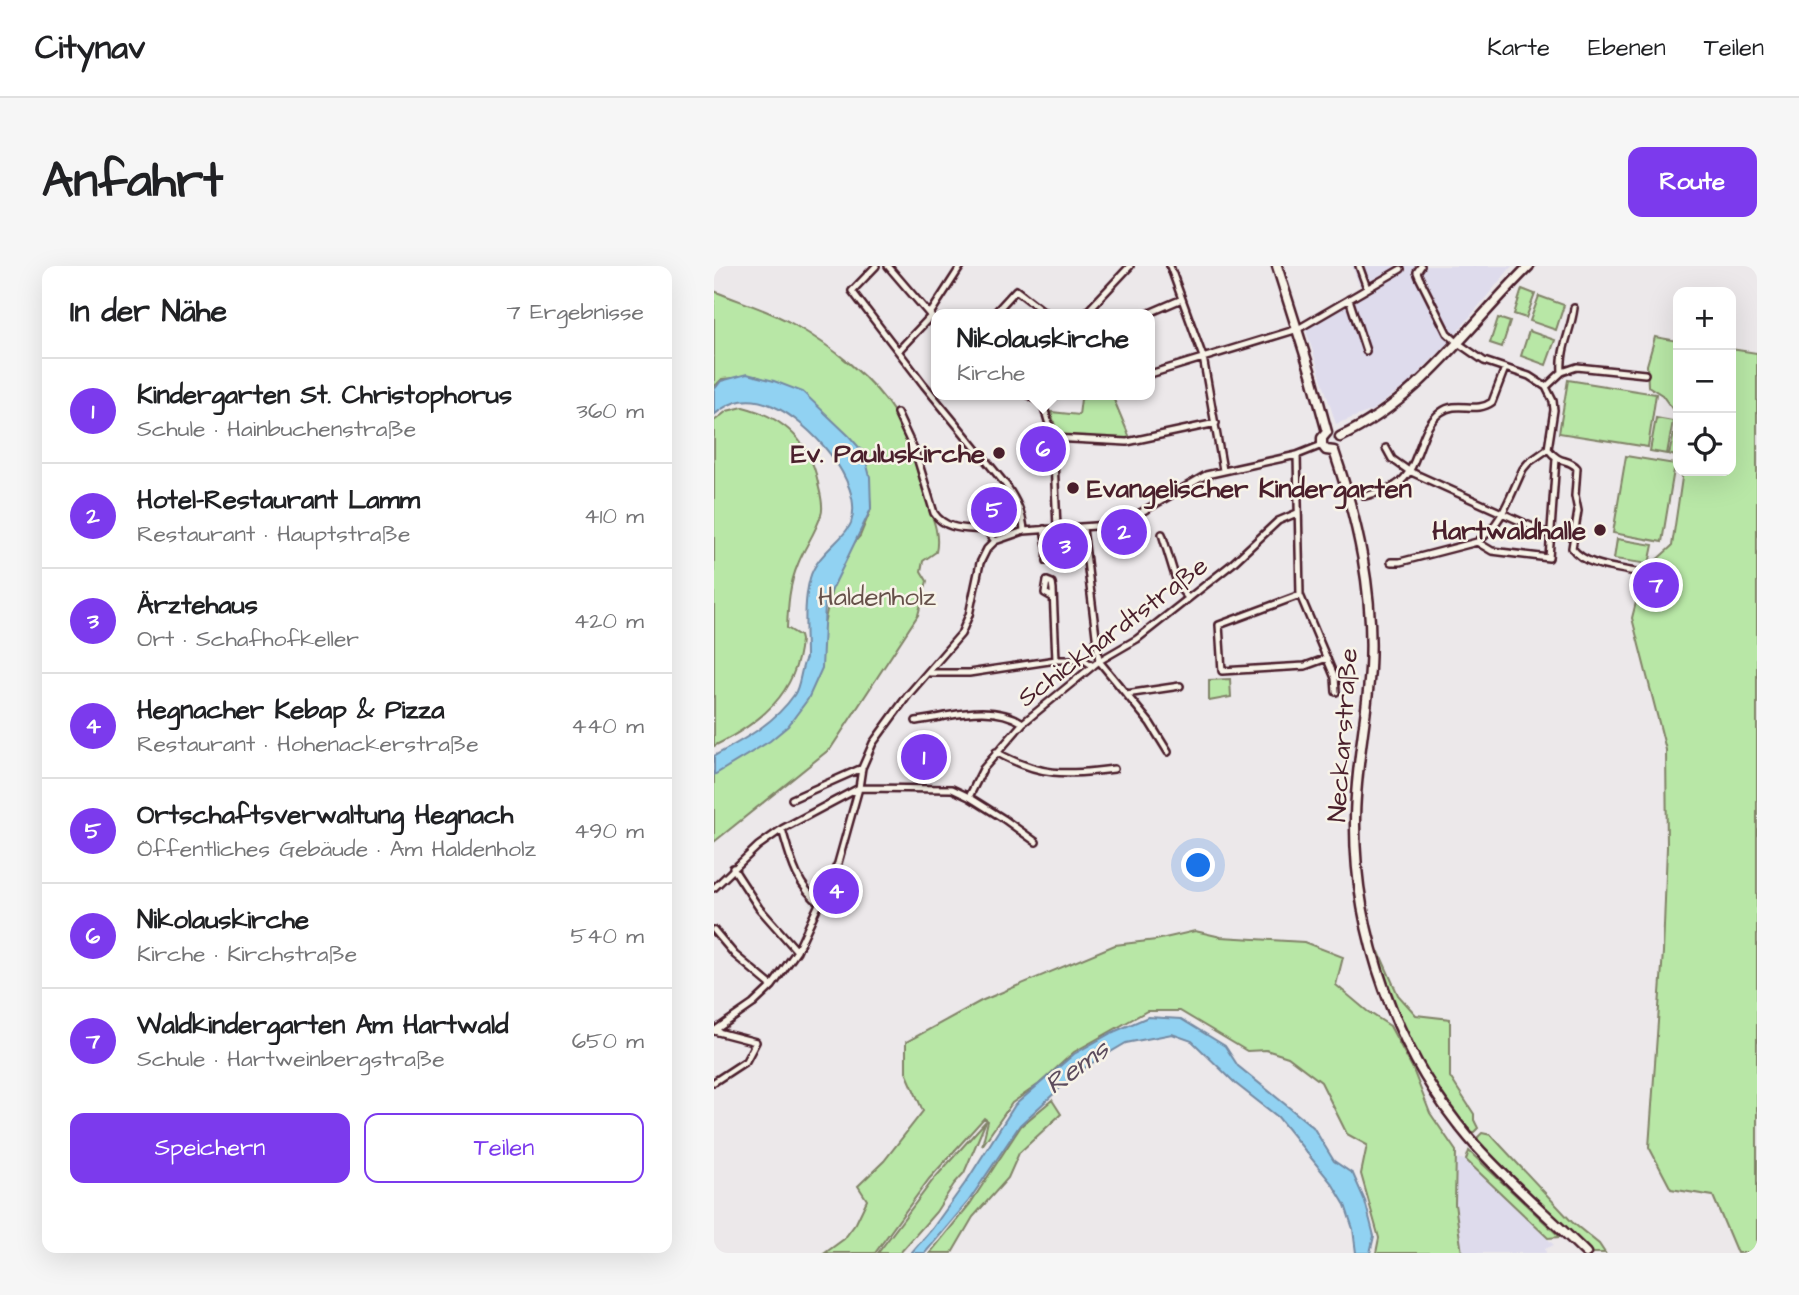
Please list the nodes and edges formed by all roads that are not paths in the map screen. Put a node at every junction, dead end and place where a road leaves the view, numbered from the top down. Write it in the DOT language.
graph roads {
  1 [pos="876,266"];
  2 [pos="888,266"];
  3 [pos="961,266"];
  4 [pos="1130,266"];
  5 [pos="1170,266"];
  6 [pos="1277,266"];
  7 [pos="1359,266"];
  8 [pos="1421,266"];
  9 [pos="1529,266"];
  10 [pos="1401,269"];
  11 [pos="1367,288"];
  12 [pos="1182,299"];
  13 [pos="1349,299"];
  14 [pos="1574,308"];
  15 [pos="935,309"];
  16 [pos="999,309"];
  17 [pos="1041,309"];
  18 [pos="1090,309"];
  19 [pos="1155,311"];
  20 [pos="931,315"];
  21 [pos="1298,329"];
  22 [pos="1458,343"];
  23 [pos="898,351"];
  24 [pos="1366,351"];
  25 [pos="1203,357"];
  26 [pos="1505,368"];
  27 [pos="1155,372"];
  28 [pos="1562,372"];
  29 [pos="1645,374"];
  30 [pos="1546,387"];
  31 [pos="931,392"];
  32 [pos="937,400"];
  33 [pos="1037,400"];
  34 [pos="1044,400"];
  35 [pos="1043,404"];
  36 [pos="897,413"];
  37 [pos="1216,423"];
  38 [pos="1327,432"];
  39 [pos="1340,437"];
  40 [pos="1053,438"];
  41 [pos="1322,445"];
  42 [pos="1386,448"];
  43 [pos="1548,449"];
  44 [pos="1334,450"];
  45 [pos="1297,455"];
  46 [pos="1556,459"];
  47 [pos="1223,470"];
  48 [pos="1409,471"];
  49 [pos="1365,496"];
  50 [pos="1297,513"];
  51 [pos="1503,514"];
  52 [pos="1057,528"];
  53 [pos="1083,528"];
  54 [pos="1044,529"];
  55 [pos="1024,531"];
  56 [pos="1546,533"];
  57 [pos="1162,534"];
  58 [pos="995,541"];
  59 [pos="1477,542"];
  60 [pos="1046,561"];
  61 [pos="1391,562"];
  62 [pos="1636,572"];
  63 [pos="1300,595"];
  64 [pos="1052,597"];
  65 [pos="1188,598"];
  66 [pos="1327,658"];
  67 [pos="1056,660"];
  68 [pos="1099,661"];
  69 [pos="1093,666"];
  70 [pos="930,673"];
  71 [pos="1180,686"];
  72 [pos="1336,692"];
  73 [pos="1126,694"];
  74 [pos="916,721"];
  75 [pos="1023,723"];
  76 [pos="996,752"];
  77 [pos="1168,752"];
  78 [pos="862,768"];
  79 [pos="1114,769"];
  80 [pos="859,788"];
  81 [pos="969,797"];
  82 [pos="792,800"];
  83 [pos="782,829"];
  84 [pos="1036,842"];
  85 [pos="733,868"];
  86 [pos="714,888"];
  87 [pos="821,904"];
  88 [pos="714,930"];
  89 [pos="797,951"];
  90 [pos="772,986"];
  91 [pos="714,1031"];
  92 [pos="714,1074"];
  93 [pos="723,1077"];
  94 [pos="714,1083"];
  95 [pos="1583,1251"];
  1 -- 23 [label="street"];
  2 -- 20 [label="street"];
  3 -- 15 [label="street"];
  4 -- 18 [label="street"];
  5 -- 12 [label="street"];
  6 -- 21 [label="main road"];
  7 -- 11 [label="street"];
  8 -- 22 [label="street"];
  9 -- 22 [label="main road"];
  10 -- 11 [label="street"];
  11 -- 13 [label="street"];
  12 -- 19 [label="street"];
  12 -- 25 [label="street"];
  13 -- 21 [label="street"];
  13 -- 24 [label="street"];
  14 -- 28 [label="street"];
  16 -- 17 [label="street"];
  20 -- 23 [label="street"];
  21 -- 25 [label="street"];
  21 -- 38 [label="main road"];
  22 -- 26 [label="street"];
  22 -- 39 [label="main road"];
  23 -- 31 [label="street"];
  25 -- 27 [label="street"];
  25 -- 37 [label="street"];
  26 -- 30 [label="street"];
  26 -- 48 [label="street"];
  28 -- 29 [label="street"];
  28 -- 30 [label="street"];
  30 -- 43 [label="street"];
  32 -- 55 [label="street"];
  33 -- 35 [label="street"];
  34 -- 35 [label="street"];
  35 -- 40 [label="street"];
  36 -- 58 [label="street"];
  37 -- 40 [label="street"];
  37 -- 47 [label="street"];
  38 -- 39 [label="main road"];
  38 -- 41 [label="main road"];
  39 -- 44 [label="main road"];
  40 -- 52 [label="street"];
  41 -- 44 [label="main road"];
  41 -- 45 [label="street"];
  42 -- 48 [label="street"];
  43 -- 46 [label="street"];
  43 -- 51 [label="street"];
  44 -- 95 [label="main road, Neckarstraße"];
  45 -- 47 [label="street"];
  45 -- 50 [label="street"];
  46 -- 59 [label="street"];
  46 -- 62 [label="street"];
  47 -- 53 [label="street"];
  48 -- 49 [label="street"];
  48 -- 51 [label="street"];
  50 -- 63 [label="street"];
  50 -- 65 [label="street, Schickhardtstraße"];
  51 -- 56 [label="street"];
  51 -- 59 [label="street"];
  52 -- 53 [label="street"];
  52 -- 54 [label="street"];
  53 -- 68 [label="street"];
  54 -- 55 [label="street"];
  54 -- 60 [label="street"];
  55 -- 58 [label="street"];
  57 -- 65 [label="street"];
  58 -- 70 [label="street"];
  59 -- 61 [label="street"];
  63 -- 66 [label="street"];
  63 -- 66 [label="street"];
  64 -- 67 [label="street"];
  65 -- 68 [label="street, Schickhardtstraße"];
  66 -- 72 [label="street"];
  67 -- 69 [label="street"];
  67 -- 70 [label="street"];
  68 -- 69 [label="street, Schickhardtstraße"];
  68 -- 73 [label="street"];
  69 -- 75 [label="street, Schickhardtstraße"];
  70 -- 78 [label="street"];
  71 -- 73 [label="street"];
  73 -- 77 [label="street"];
  74 -- 75 [label="street"];
  75 -- 76 [label="street, Schickhardtstraße"];
  76 -- 79 [label="street"];
  76 -- 81 [label="street, Schickhardtstraße"];
  78 -- 80 [label="street"];
  78 -- 82 [label="street"];
  80 -- 81 [label="street"];
  80 -- 83 [label="street"];
  80 -- 87 [label="street"];
  81 -- 84 [label="street"];
  83 -- 85 [label="street"];
  83 -- 87 [label="street"];
  85 -- 86 [label="street"];
  85 -- 89 [label="street"];
  87 -- 89 [label="street"];
  88 -- 90 [label="street"];
  89 -- 90 [label="street"];
  90 -- 91 [label="street"];
  91 -- 93 [label="street"];
  92 -- 93 [label="street"];
  93 -- 94 [label="street"];
}
